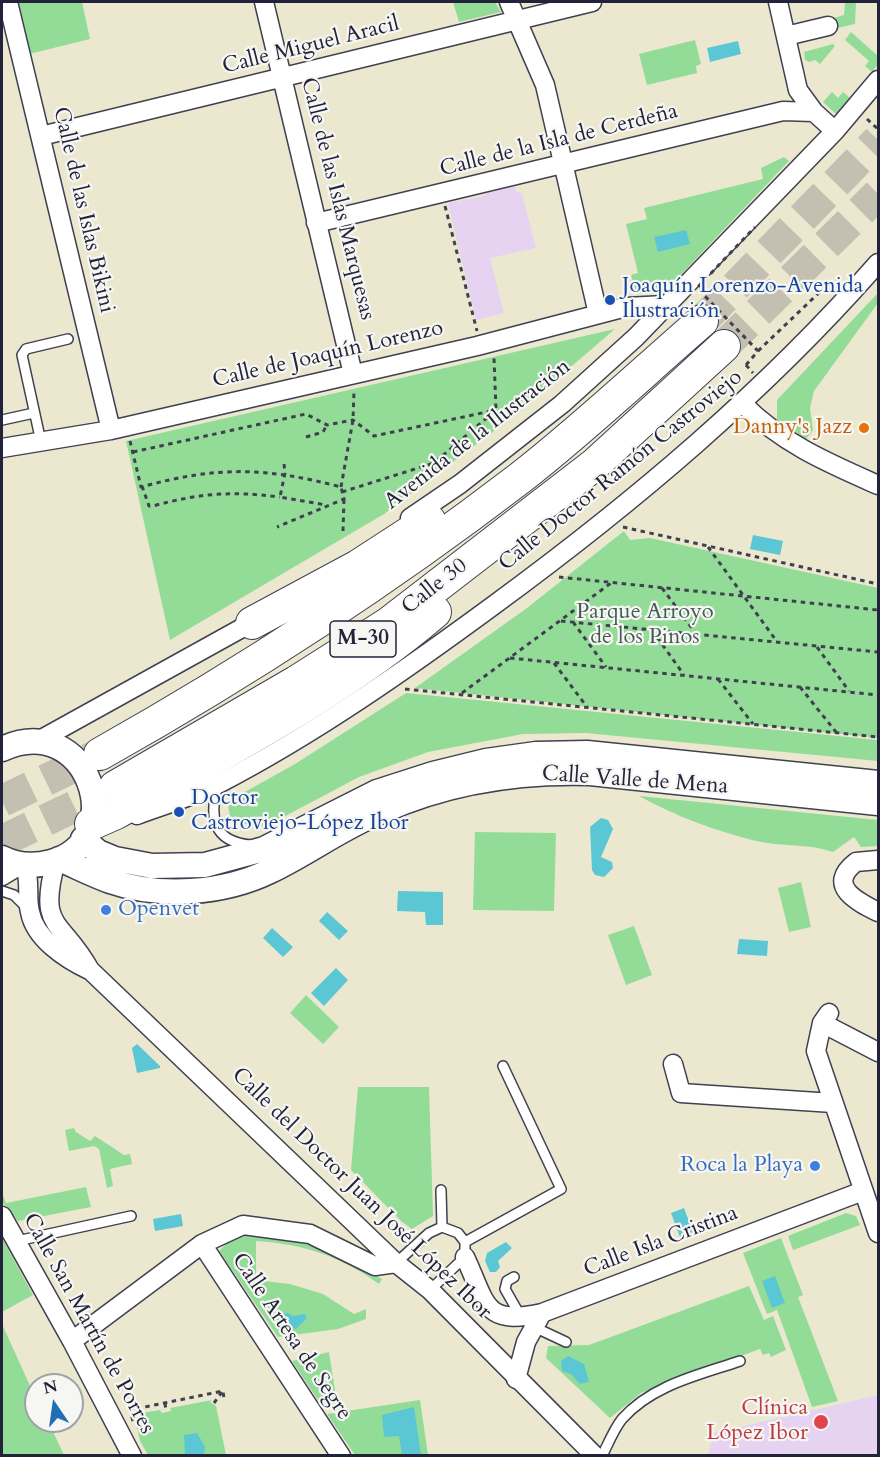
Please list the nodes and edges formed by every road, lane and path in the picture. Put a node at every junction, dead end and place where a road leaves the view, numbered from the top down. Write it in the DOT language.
graph roads {
  1 [pos="8,2"];
  2 [pos="264,2"];
  3 [pos="509,2"];
  4 [pos="592,2"];
  5 [pos="778,2"];
  6 [pos="518,19"];
  7 [pos="828,26"];
  8 [pos="786,36"];
  9 [pos="283,79"];
  10 [pos="879,80"];
  11 [pos="814,112"];
  12 [pos="835,131"];
  13 [pos="41,136"];
  14 [pos="563,164"];
  15 [pos="445,205"];
  16 [pos="316,223"];
  17 [pos="756,227"];
  18 [pos="879,263"];
  19 [pos="825,287"];
  20 [pos="664,305"];
  21 [pos="626,307"];
  22 [pos="598,314"];
  23 [pos="702,321"];
  24 [pos="485,337"];
  25 [pos="636,337"];
  26 [pos="68,339"];
  27 [pos="758,351"];
  28 [pos="735,356"];
  29 [pos="352,374"];
  30 [pos="742,404"];
  31 [pos="496,410"];
  32 [pos="34,413"];
  33 [pos="2,420"];
  34 [pos="353,420"];
  35 [pos="327,425"];
  36 [pos="111,430"];
  37 [pos="306,437"];
  38 [pos="129,438"];
  39 [pos="40,442"];
  40 [pos="2,448"];
  41 [pos="133,452"];
  42 [pos="548,455"];
  43 [pos="284,464"];
  44 [pos="594,465"];
  45 [pos="285,473"];
  46 [pos="879,485"];
  47 [pos="142,486"];
  48 [pos="341,487"];
  49 [pos="342,492"];
  50 [pos="280,497"];
  51 [pos="344,499"];
  52 [pos="327,506"];
  53 [pos="277,527"];
  54 [pos="623,527"];
  55 [pos="343,531"];
  56 [pos="708,546"];
  57 [pos="559,577"];
  58 [pos="611,583"];
  59 [pos="879,584"];
  60 [pos="662,588"];
  61 [pos="742,597"];
  62 [pos="879,610"];
  63 [pos="561,621"];
  64 [pos="573,622"];
  65 [pos="252,623"];
  66 [pos="652,630"];
  67 [pos="697,635"];
  68 [pos="778,643"];
  69 [pos="817,647"];
  70 [pos="879,652"];
  71 [pos="510,658"];
  72 [pos="554,662"];
  73 [pos="607,668"];
  74 [pos="684,675"];
  75 [pos="718,679"];
  76 [pos="800,687"];
  77 [pos="405,689"];
  78 [pos="850,692"];
  79 [pos="460,694"];
  80 [pos="879,695"];
  81 [pos="587,707"];
  82 [pos="753,724"];
  83 [pos="836,732"];
  84 [pos="879,737"];
  85 [pos="38,741"];
  86 [pos="2,749"];
  87 [pos="100,754"];
  88 [pos="879,783"];
  89 [pos="218,784"];
  90 [pos="115,787"];
  91 [pos="879,803"];
  92 [pos="86,833"];
  93 [pos="280,842"];
  94 [pos="57,860"];
  95 [pos="879,860"];
  96 [pos="12,866"];
  97 [pos="2,891"];
  98 [pos="879,912"];
  99 [pos="30,913"];
  100 [pos="90,970"];
  101 [pos="879,1052"];
  102 [pos="673,1065"];
  103 [pos="503,1066"];
  104 [pos="833,1103"];
  105 [pos="441,1190"];
  106 [pos="863,1191"];
  107 [pos="2,1216"];
  108 [pos="130,1216"];
  109 [pos="442,1227"];
  110 [pos="879,1233"];
  111 [pos="17,1241"];
  112 [pos="202,1244"];
  113 [pos="465,1250"];
  114 [pos="396,1263"];
  115 [pos="514,1277"];
  116 [pos="429,1290"];
  117 [pos="532,1319"];
  118 [pos="72,1341"];
  119 [pos="566,1342"];
  120 [pos="740,1361"];
  121 [pos="516,1378"];
  122 [pos="223,1391"];
  123 [pos="224,1400"];
  124 [pos="165,1403"];
  125 [pos="214,1403"];
  126 [pos="166,1411"];
  127 [pos="134,1430"];
  128 [pos="132,1455"];
  129 [pos="341,1455"];
  130 [pos="595,1455"];
  131 [pos="602,1455"];
  1 -- 13 [label="street, Calle de las Islas Bikini"];
  2 -- 9 [label="street, Calle de las Islas Marquesas"];
  3 -- 6 [label="street"];
  4 -- 6 [label="street, Calle Miguel Aracil"];
  5 -- 8 [label="street"];
  6 -- 9 [label="street, Calle Miguel Aracil"];
  6 -- 14 [label="street"];
  7 -- 8 [label="street"];
  8 -- 11 [label="street"];
  9 -- 13 [label="street, Calle Miguel Aracil"];
  9 -- 16 [label="street, Calle de las Islas Marquesas"];
  10 -- 12 [label="street, Avenida de la Ilustración"];
  11 -- 12 [label="street"];
  11 -- 14 [label="street, Calle de la Isla de Cerdeña"];
  12 -- 20 [label="street, Avenida de la Ilustración"];
  13 -- 36 [label="street, Calle de las Islas Bikini"];
  14 -- 16 [label="street, Calle de la Isla de Cerdeña"];
  14 -- 22 [label="street"];
  15 -- 24 [label="path"];
  16 -- 29 [label="street, Calle de las Islas Marquesas"];
  17 -- 27 [label="path, bridge"];
  18 -- 30 [label="street, Calle Doctor Ramón Castroviejo"];
  19 -- 27 [label="path"];
  20 -- 21 [label="street, Calle de Joaquín Lorenzo"];
  20 -- 25 [label="street, Avenida de la Ilustración"];
  21 -- 22 [label="street, Calle de Joaquín Lorenzo"];
  21 -- 25 [label="street"];
  22 -- 24 [label="street, Calle de Joaquín Lorenzo"];
  23 -- 42 [label="highway, Calle 30 / M-30"];
  24 -- 29 [label="street, Calle de Joaquín Lorenzo"];
  24 -- 31 [label="path"];
  25 -- 65 [label="street, Avenida de la Ilustración"];
  26 -- 32 [label="lane"];
  27 -- 28 [label="path, bridge"];
  28 -- 44 [label="highway, Calle 30 / M-30"];
  29 -- 34 [label="path"];
  29 -- 36 [label="street, Calle de Joaquín Lorenzo"];
  30 -- 46 [label="street"];
  30 -- 89 [label="street, Calle Doctor Ramón Castroviejo"];
  31 -- 34 [label="path"];
  31 -- 49 [label="path"];
  32 -- 33 [label="lane"];
  32 -- 39 [label="lane"];
  34 -- 35 [label="path"];
  34 -- 48 [label="path"];
  35 -- 37 [label="path"];
  35 -- 41 [label="path"];
  36 -- 39 [label="street, Calle de Joaquín Lorenzo"];
  38 -- 41 [label="path"];
  39 -- 40 [label="street, Calle de Joaquín Lorenzo"];
  41 -- 47 [label="path"];
  42 -- 65 [label="highway"];
  42 -- 87 [label="highway, Calle 30 / M-30"];
  43 -- 45 [label="path"];
  44 -- 90 [label="highway, Calle 30 / M-30"];
  44 -- 92 [label="highway"];
  45 -- 47 [label="path"];
  45 -- 48 [label="path"];
  45 -- 50 [label="path"];
  47 -- 50 [label="path"];
  48 -- 49 [label="path"];
  49 -- 51 [label="path"];
  50 -- 52 [label="path"];
  51 -- 52 [label="path"];
  51 -- 55 [label="path"];
  52 -- 53 [label="path"];
  54 -- 56 [label="path"];
  56 -- 59 [label="path"];
  56 -- 61 [label="path"];
  57 -- 58 [label="path"];
  58 -- 60 [label="path"];
  58 -- 63 [label="path"];
  60 -- 61 [label="path"];
  60 -- 67 [label="path"];
  61 -- 62 [label="path"];
  61 -- 68 [label="path"];
  63 -- 64 [label="path"];
  63 -- 71 [label="path"];
  64 -- 66 [label="path"];
  64 -- 73 [label="path"];
  65 -- 85 [label="street, Avenida de la Ilustración"];
  66 -- 67 [label="path"];
  66 -- 74 [label="path"];
  67 -- 68 [label="path"];
  68 -- 69 [label="path"];
  69 -- 70 [label="path"];
  69 -- 78 [label="path"];
  71 -- 72 [label="path"];
  71 -- 79 [label="path"];
  72 -- 73 [label="path"];
  72 -- 81 [label="path"];
  73 -- 74 [label="path"];
  74 -- 75 [label="path"];
  75 -- 76 [label="path"];
  75 -- 82 [label="path"];
  76 -- 78 [label="path"];
  76 -- 83 [label="path"];
  77 -- 79 [label="path"];
  78 -- 80 [label="path"];
  79 -- 81 [label="path"];
  81 -- 82 [label="path"];
  82 -- 83 [label="path"];
  83 -- 84 [label="path"];
  85 -- 86 [label="main road"];
  85 -- 92 [label="main road"];
  88 -- 93 [label="main road, Calle Valle de Mena"];
  89 -- 92 [label="street, Calle Doctor Ramón Castroviejo"];
  89 -- 93 [label="lane"];
  91 -- 94 [label="main road, Calle Valle de Mena"];
  92 -- 93 [label="main road, Calle Valle de Mena"];
  92 -- 94 [label="main road"];
  94 -- 96 [label="main road"];
  94 -- 100 [label="street"];
  95 -- 98 [label="street"];
  96 -- 99 [label="street"];
  97 -- 99 [label="lane"];
  99 -- 100 [label="street"];
  100 -- 114 [label="street, Calle del Doctor Juan José López Ibor"];
  101 -- 104 [label="street"];
  102 -- 104 [label="street"];
  103 -- 113 [label="lane"];
  104 -- 106 [label="street"];
  105 -- 109 [label="lane"];
  106 -- 110 [label="street"];
  106 -- 117 [label="street, Calle Isla Cristina"];
  107 -- 111 [label="street, Calle San Martín de Porres"];
  108 -- 111 [label="lane"];
  109 -- 113 [label="lane"];
  109 -- 114 [label="lane"];
  111 -- 118 [label="street, Calle San Martín de Porres"];
  112 -- 114 [label="street"];
  112 -- 118 [label="street"];
  112 -- 129 [label="street, Calle Artesa de Segre"];
  113 -- 116 [label="lane"];
  113 -- 117 [label="street"];
  114 -- 116 [label="street, Calle del Doctor Juan José López Ibor"];
  115 -- 117 [label="lane"];
  116 -- 121 [label="street, Calle del Doctor Juan José López Ibor"];
  117 -- 119 [label="lane"];
  117 -- 121 [label="street"];
  118 -- 128 [label="street, Calle San Martín de Porres"];
  120 -- 131 [label="lane"];
  121 -- 130 [label="street, Calle del Doctor Juan José López Ibor"];
  122 -- 123 [label="path"];
  122 -- 124 [label="path"];
  122 -- 125 [label="path"];
  124 -- 126 [label="path"];
  124 -- 127 [label="path"];
}
